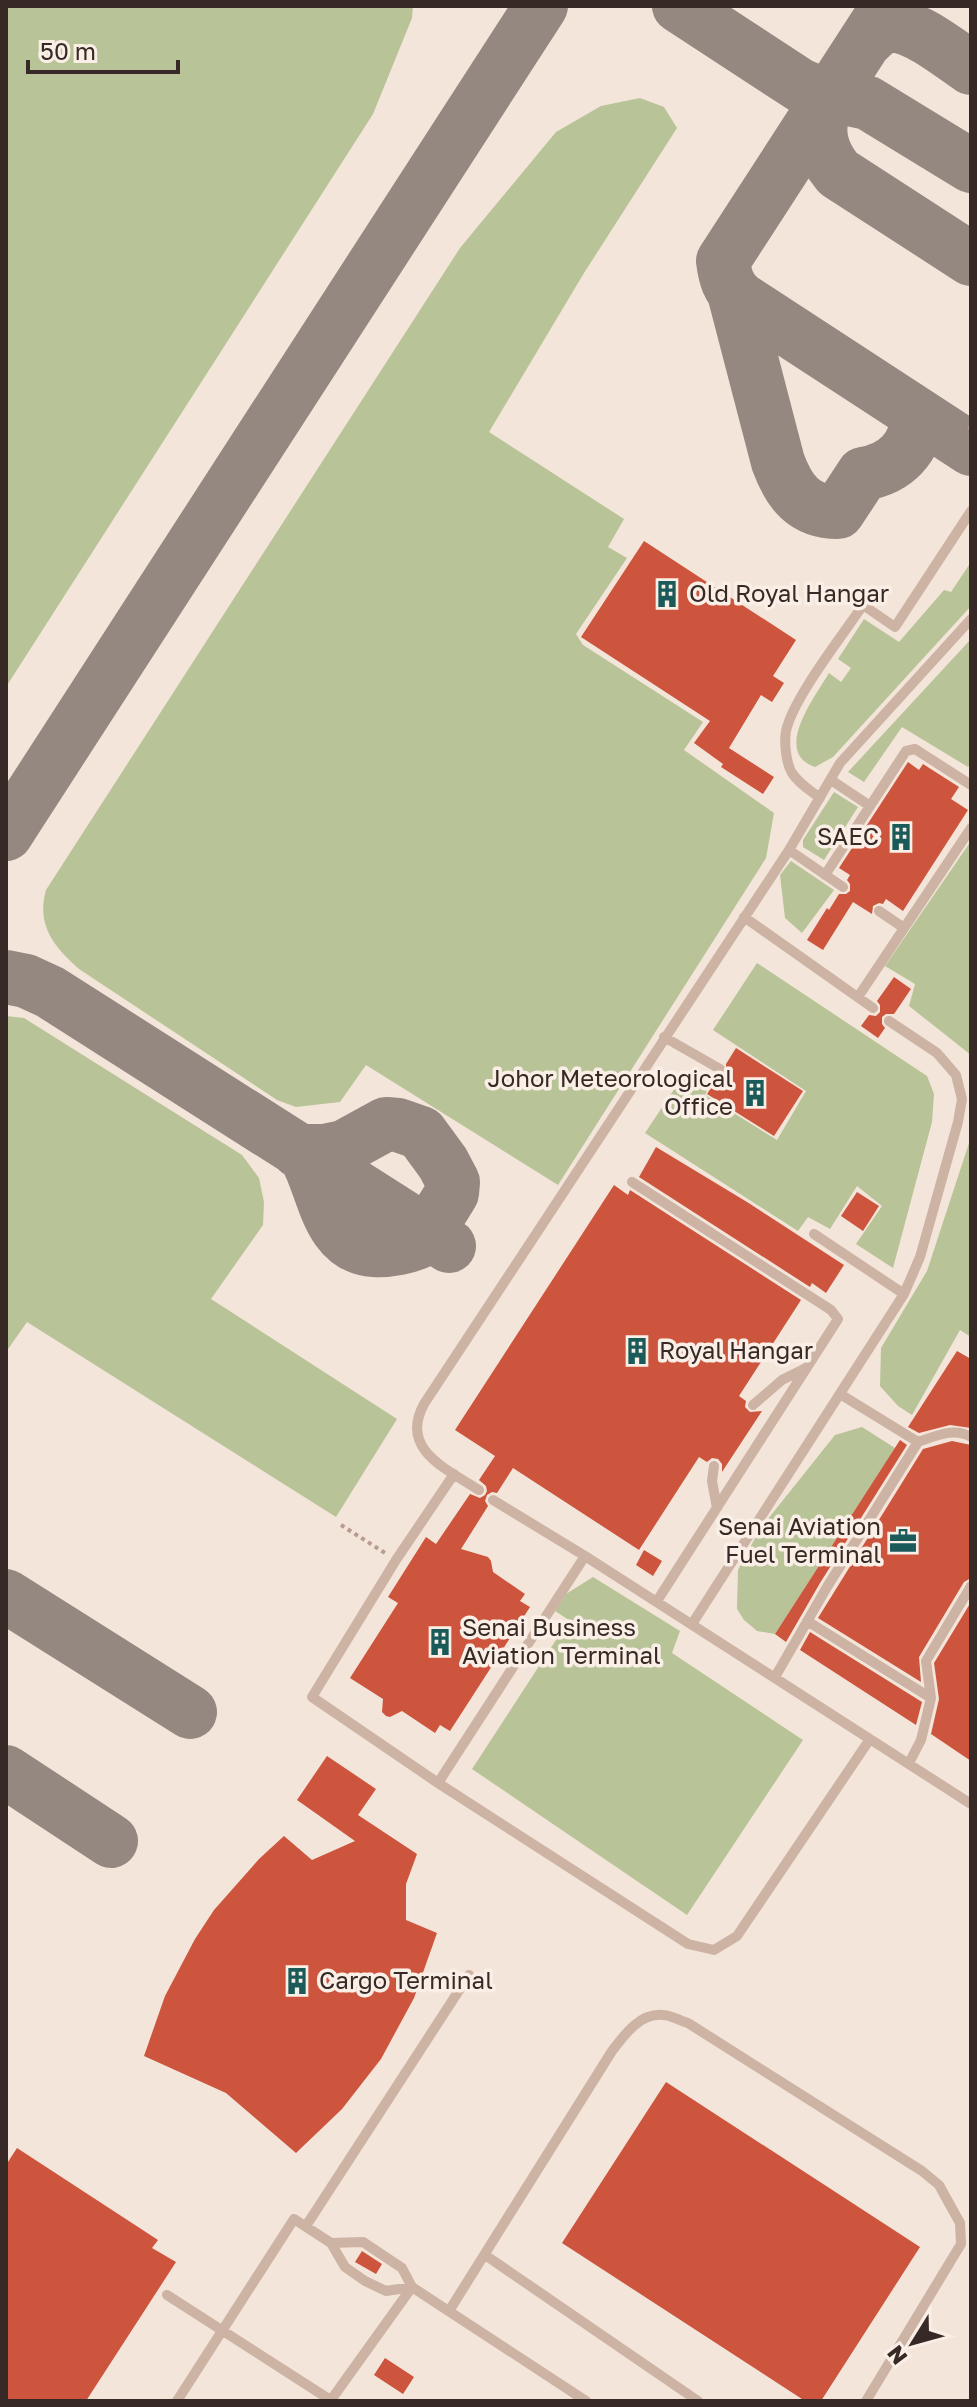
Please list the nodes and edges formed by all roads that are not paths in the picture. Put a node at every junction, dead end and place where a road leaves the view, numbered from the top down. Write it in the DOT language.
graph roads {
  1 [pos="971,511"];
  2 [pos="971,619"];
  3 [pos="831,780"];
  4 [pos="971,785"];
  5 [pos="820,798"];
  6 [pos="870,806"];
  7 [pos="971,828"];
  8 [pos="789,850"];
  9 [pos="825,875"];
  10 [pos="843,887"];
  11 [pos="879,911"];
  12 [pos="744,917"];
  13 [pos="904,928"];
  14 [pos="858,997"];
  15 [pos="873,1008"];
  16 [pos="889,1021"];
  17 [pos="664,1037"];
  18 [pos="720,1069"];
  19 [pos="632,1182"];
  20 [pos="814,1234"];
  21 [pos="904,1294"];
  22 [pos="808,1367"];
  23 [pos="840,1394"];
  24 [pos="753,1405"];
  25 [pos="971,1437"];
  26 [pos="918,1442"];
  27 [pos="714,1466"];
  28 [pos="454,1474"];
  29 [pos="479,1490"];
  30 [pos="493,1500"];
  31 [pos="717,1508"];
  32 [pos="585,1556"];
  33 [pos="971,1586"];
  34 [pos="657,1601"];
  35 [pos="807,1621"];
  36 [pos="692,1624"];
  37 [pos="775,1677"];
  38 [pos="931,1698"];
  39 [pos="870,1739"];
  40 [pos="909,1763"];
  41 [pos="438,1783"];
  42 [pos="971,1804"];
  43 [pos="469,1975"];
  44 [pos="306,2226"];
  45 [pos="331,2243"];
  46 [pos="485,2255"];
  47 [pos="412,2287"];
  48 [pos="167,2295"];
  49 [pos="449,2311"];
  50 [pos="221,2330"];
  51 [pos="331,2400"];
  52 [pos="177,2401"];
  53 [pos="586,2401"];
  54 [pos="698,2401"];
  55 [pos="866,2401"];
  1 -- 5 [label="lane"];
  2 -- 3 [label="lane"];
  3 -- 5 [label="lane"];
  3 -- 6 [label="lane"];
  4 -- 6 [label="lane"];
  5 -- 8 [label="lane"];
  6 -- 9 [label="lane"];
  7 -- 13 [label="lane"];
  8 -- 9 [label="lane"];
  8 -- 12 [label="lane"];
  9 -- 10 [label="lane"];
  11 -- 13 [label="lane"];
  12 -- 14 [label="lane"];
  12 -- 17 [label="lane"];
  13 -- 14 [label="lane"];
  14 -- 15 [label="lane"];
  16 -- 21 [label="lane"];
  17 -- 18 [label="lane"];
  17 -- 28 [label="lane"];
  19 -- 22 [label="lane"];
  20 -- 21 [label="lane"];
  21 -- 23 [label="lane"];
  22 -- 24 [label="lane"];
  22 -- 31 [label="lane"];
  23 -- 26 [label="lane"];
  23 -- 36 [label="lane"];
  25 -- 26 [label="lane"];
  26 -- 35 [label="lane"];
  27 -- 31 [label="lane"];
  28 -- 29 [label="lane"];
  28 -- 41 [label="lane"];
  30 -- 32 [label="lane"];
  31 -- 34 [label="lane"];
  32 -- 34 [label="lane"];
  32 -- 41 [label="lane"];
  33 -- 38 [label="lane"];
  34 -- 36 [label="lane"];
  35 -- 37 [label="lane"];
  35 -- 38 [label="lane"];
  36 -- 37 [label="lane"];
  37 -- 39 [label="lane"];
  38 -- 40 [label="lane"];
  39 -- 40 [label="lane"];
  39 -- 41 [label="lane"];
  40 -- 42 [label="lane"];
  43 -- 44 [label="lane"];
  44 -- 45 [label="lane"];
  44 -- 50 [label="lane"];
  45 -- 47 [label="lane"];
  45 -- 47 [label="lane"];
  46 -- 49 [label="lane"];
  46 -- 54 [label="lane"];
  46 -- 55 [label="lane"];
  47 -- 49 [label="lane"];
  47 -- 51 [label="lane"];
  48 -- 50 [label="lane"];
  49 -- 53 [label="lane"];
  50 -- 51 [label="lane"];
  50 -- 52 [label="lane"];
}
